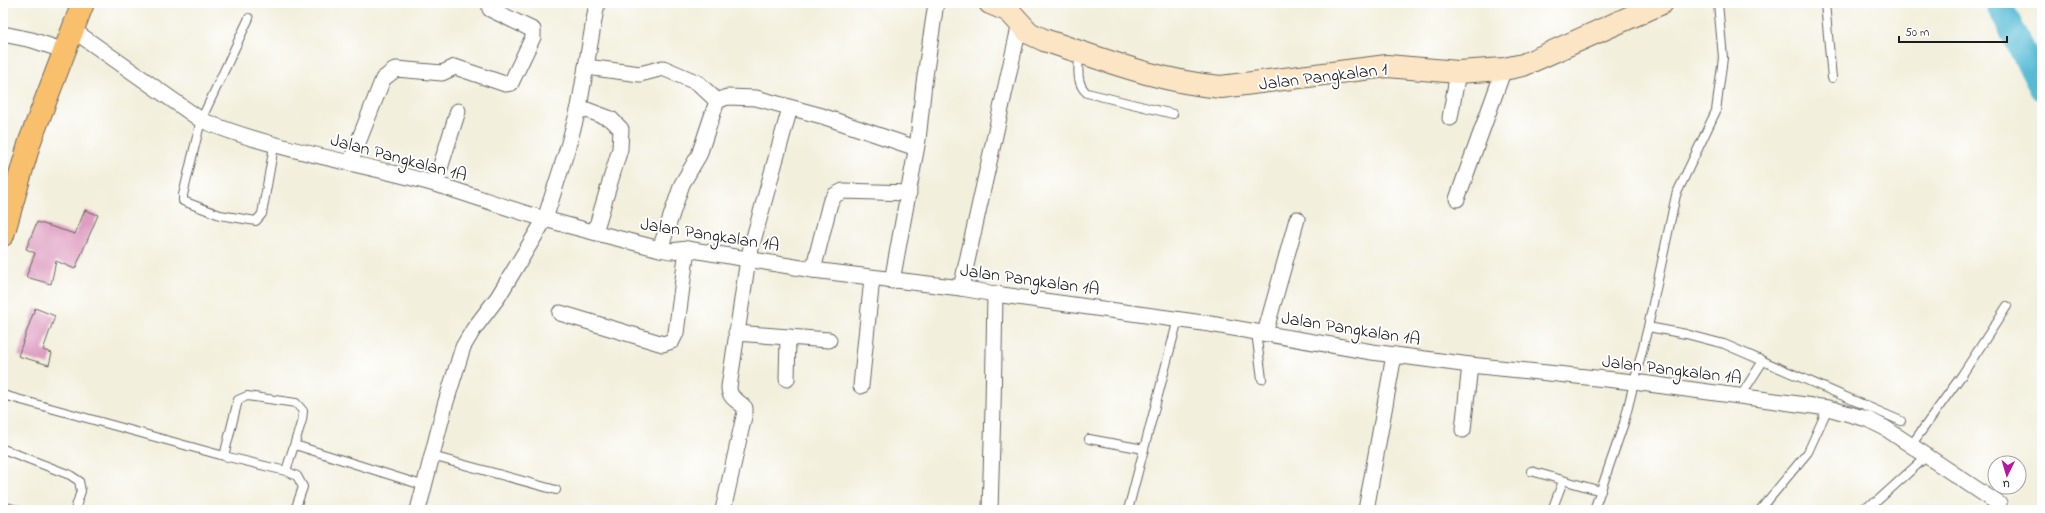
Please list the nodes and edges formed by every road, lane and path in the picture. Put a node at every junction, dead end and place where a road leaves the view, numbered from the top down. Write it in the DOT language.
graph roads {
  1 [pos="83,3"];
  2 [pos="597,3"];
  3 [pos="936,3"];
  4 [pos="1662,3"];
  5 [pos="1718,3"];
  6 [pos="1825,3"];
  7 [pos="490,9"];
  8 [pos="1008,10"];
  9 [pos="250,18"];
  10 [pos="73,30"];
  11 [pos="3,34"];
  12 [pos="65,51"];
  13 [pos="1079,52"];
  14 [pos="586,67"];
  15 [pos="1504,69"];
  16 [pos="1458,72"];
  17 [pos="1832,78"];
  18 [pos="717,101"];
  19 [pos="579,107"];
  20 [pos="790,108"];
  21 [pos="458,111"];
  22 [pos="1172,114"];
  23 [pos="1450,118"];
  24 [pos="201,120"];
  25 [pos="274,146"];
  26 [pos="916,148"];
  27 [pos="350,163"];
  28 [pos="435,184"];
  29 [pos="909,193"];
  30 [pos="1457,198"];
  31 [pos="545,219"];
  32 [pos="1297,219"];
  33 [pos="4,229"];
  34 [pos="595,232"];
  35 [pos="660,249"];
  36 [pos="687,249"];
  37 [pos="748,259"];
  38 [pos="813,270"];
  39 [pos="872,278"];
  40 [pos="892,281"];
  41 [pos="961,288"];
  42 [pos="995,294"];
  43 [pos="2007,306"];
  44 [pos="560,313"];
  45 [pos="1178,319"];
  46 [pos="1648,328"];
  47 [pos="736,333"];
  48 [pos="1261,333"];
  49 [pos="788,337"];
  50 [pos="829,340"];
  51 [pos="1394,355"];
  52 [pos="1763,361"];
  53 [pos="1470,365"];
  54 [pos="1262,378"];
  55 [pos="787,379"];
  56 [pos="1634,382"];
  57 [pos="861,386"];
  58 [pos="3,395"];
  59 [pos="1740,397"];
  60 [pos="1828,408"];
  61 [pos="1901,421"];
  62 [pos="1463,430"];
  63 [pos="1089,439"];
  64 [pos="1912,444"];
  65 [pos="295,445"];
  66 [pos="3,449"];
  67 [pos="1144,449"];
  68 [pos="1928,455"];
  69 [pos="224,456"];
  70 [pos="432,456"];
  71 [pos="286,471"];
  72 [pos="1531,471"];
  73 [pos="1563,481"];
  74 [pos="425,486"];
  75 [pos="556,490"];
  76 [pos="1601,491"];
  77 [pos="1999,504"];
  78 [pos="3,506"];
  79 [pos="17,510"];
  80 [pos="75,510"];
  81 [pos="295,510"];
  82 [pos="418,510"];
  83 [pos="723,510"];
  84 [pos="990,510"];
  85 [pos="1128,510"];
  86 [pos="1366,510"];
  87 [pos="1552,510"];
  88 [pos="1594,510"];
  89 [pos="1760,510"];
  90 [pos="1858,510"];
  1 -- 10 [label="main road"];
  2 -- 14 [label="street"];
  3 -- 26 [label="street"];
  4 -- 15 [label="main road, Jalan Pangkalan 1"];
  5 -- 46 [label="lane"];
  6 -- 17 [label="lane"];
  7 -- 27 [label="street"];
  8 -- 13 [label="main road, Jalan Pangkalan 1"];
  8 -- 41 [label="street"];
  9 -- 24 [label="lane"];
  10 -- 12 [label="main road"];
  10 -- 24 [label="street, Jalan Pangkalan 1A"];
  11 -- 12 [label="street"];
  12 -- 33 [label="main road"];
  13 -- 16 [label="main road, Jalan Pangkalan 1"];
  13 -- 22 [label="lane"];
  14 -- 18 [label="street"];
  14 -- 19 [label="street"];
  15 -- 16 [label="main road, Jalan Pangkalan 1"];
  15 -- 30 [label="street"];
  16 -- 23 [label="street"];
  18 -- 20 [label="street"];
  18 -- 35 [label="street"];
  19 -- 31 [label="street"];
  19 -- 34 [label="street"];
  20 -- 26 [label="street"];
  20 -- 37 [label="street"];
  21 -- 28 [label="street"];
  24 -- 25 [label="street, Jalan Pangkalan 1A"];
  24 -- 25 [label="lane"];
  25 -- 27 [label="street, Jalan Pangkalan 1A"];
  26 -- 29 [label="street"];
  27 -- 28 [label="street, Jalan Pangkalan 1A"];
  28 -- 31 [label="street, Jalan Pangkalan 1A"];
  29 -- 38 [label="street"];
  29 -- 40 [label="street"];
  31 -- 34 [label="street, Jalan Pangkalan 1A"];
  31 -- 70 [label="street"];
  32 -- 48 [label="street"];
  34 -- 35 [label="street, Jalan Pangkalan 1A"];
  35 -- 36 [label="street, Jalan Pangkalan 1A"];
  36 -- 37 [label="street, Jalan Pangkalan 1A"];
  36 -- 44 [label="street"];
  37 -- 38 [label="street, Jalan Pangkalan 1A"];
  37 -- 47 [label="street"];
  38 -- 39 [label="street, Jalan Pangkalan 1A"];
  39 -- 40 [label="street, Jalan Pangkalan 1A"];
  39 -- 57 [label="street"];
  40 -- 41 [label="street, Jalan Pangkalan 1A"];
  41 -- 42 [label="street, Jalan Pangkalan 1A"];
  42 -- 45 [label="street, Jalan Pangkalan 1A"];
  42 -- 84 [label="street"];
  43 -- 64 [label="lane"];
  45 -- 48 [label="street, Jalan Pangkalan 1A"];
  45 -- 67 [label="lane"];
  46 -- 52 [label="lane"];
  46 -- 56 [label="lane"];
  47 -- 49 [label="street"];
  47 -- 83 [label="street"];
  48 -- 51 [label="street, Jalan Pangkalan 1A"];
  48 -- 54 [label="lane"];
  49 -- 50 [label="street"];
  49 -- 55 [label="street"];
  51 -- 53 [label="street, Jalan Pangkalan 1A"];
  51 -- 86 [label="street"];
  52 -- 59 [label="lane"];
  52 -- 61 [label="lane"];
  53 -- 56 [label="street, Jalan Pangkalan 1A"];
  53 -- 62 [label="street"];
  56 -- 59 [label="street, Jalan Pangkalan 1A"];
  56 -- 76 [label="lane"];
  58 -- 69 [label="lane"];
  59 -- 60 [label="street, Jalan Pangkalan 1A"];
  60 -- 64 [label="street, Jalan Pangkalan 1A"];
  60 -- 89 [label="lane"];
  63 -- 67 [label="lane"];
  64 -- 68 [label="street, Jalan Pangkalan 1A"];
  65 -- 69 [label="lane"];
  65 -- 71 [label="lane"];
  65 -- 74 [label="lane"];
  66 -- 80 [label="lane"];
  67 -- 85 [label="lane"];
  68 -- 77 [label="street, Jalan Pangkalan 1A"];
  68 -- 90 [label="lane"];
  69 -- 71 [label="lane"];
  70 -- 74 [label="street"];
  70 -- 75 [label="lane"];
  71 -- 81 [label="lane"];
  72 -- 73 [label="lane"];
  73 -- 76 [label="lane"];
  73 -- 87 [label="lane"];
  74 -- 82 [label="street"];
  76 -- 88 [label="lane"];
  78 -- 79 [label="lane"];
}
